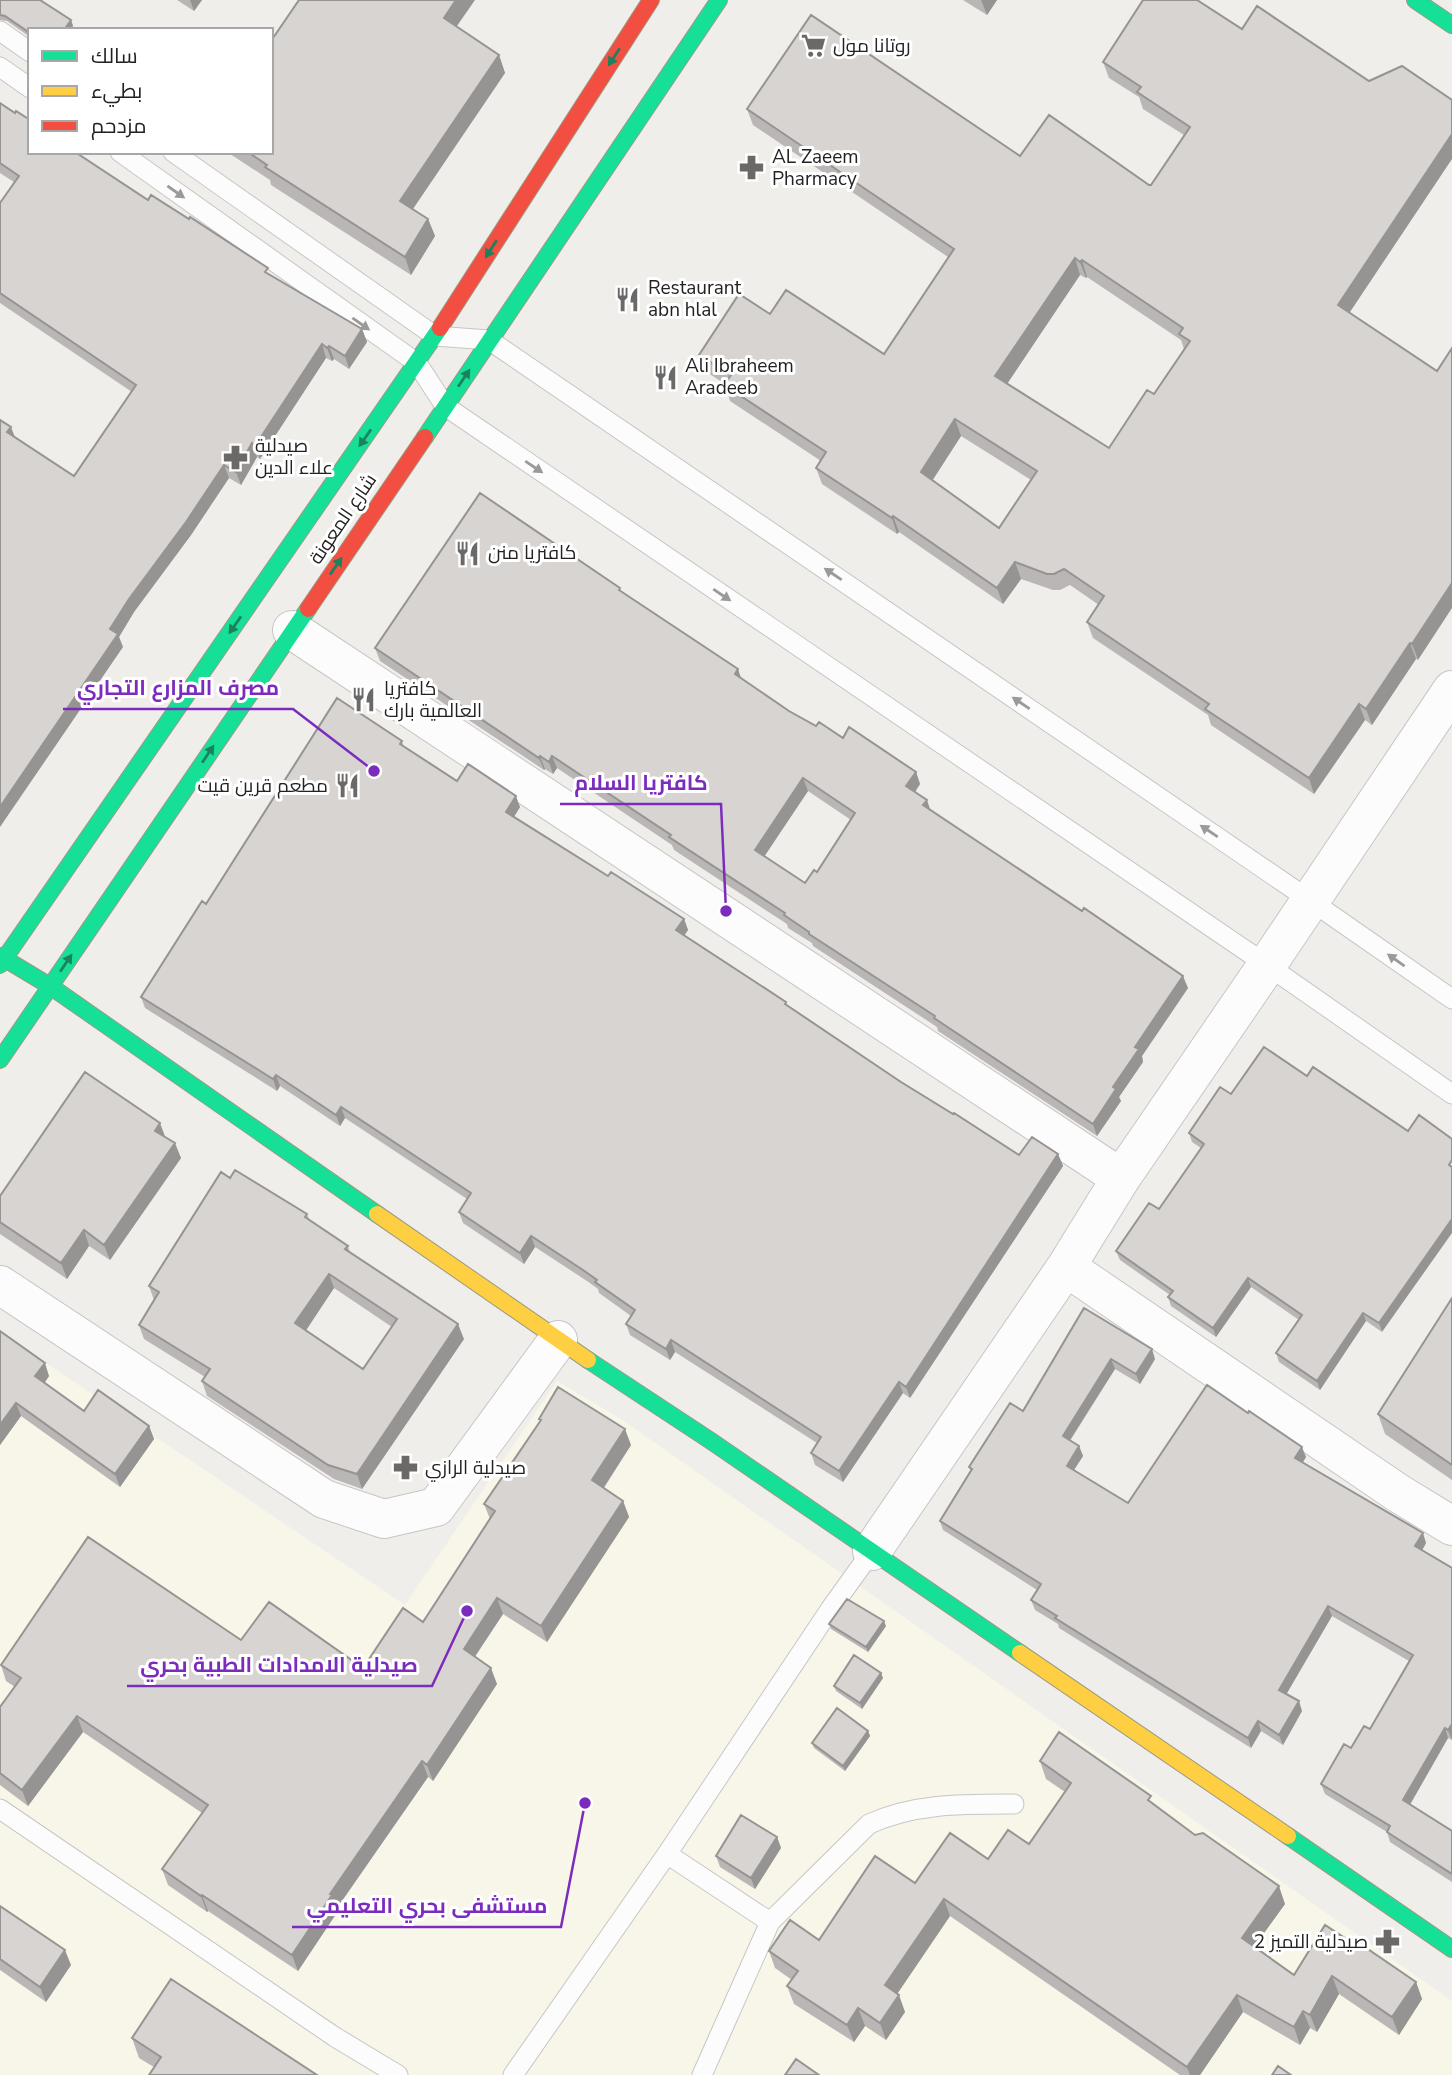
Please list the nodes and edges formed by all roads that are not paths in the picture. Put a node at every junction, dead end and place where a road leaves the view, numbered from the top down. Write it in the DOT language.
graph roads {
  1 [pos="651,0"];
  2 [pos="719,0"];
  3 [pos="1415,0"];
  4 [pos="1452,25"];
  5 [pos="0,31"];
  6 [pos="28,51"];
  7 [pos="0,67"];
  8 [pos="28,87"];
  9 [pos="123,154"];
  10 [pos="176,154"];
  11 [pos="435,336"];
  12 [pos="489,340"];
  13 [pos="417,363"];
  14 [pos="445,406"];
  15 [pos="292,630"];
  16 [pos="1452,690"];
  17 [pos="1311,901"];
  18 [pos="2,960"];
  19 [pos="1267,965"];
  20 [pos="50,986"];
  21 [pos="1452,999"];
  22 [pos="0,1060"];
  23 [pos="1452,1094"];
  24 [pos="1121,1178"];
  25 [pos="1066,1267"];
  26 [pos="0,1285"];
  27 [pos="558,1340"];
  28 [pos="1452,1526"];
  29 [pos="872,1551"];
  30 [pos="1014,1804"];
  31 [pos="0,1809"];
  32 [pos="667,1854"];
  33 [pos="770,1922"];
  34 [pos="1452,1950"];
  35 [pos="398,2075"];
  36 [pos="513,2075"];
  37 [pos="702,2075"];
  1 -- 11 [label="main road, شارع المعونة, one-way"];
  2 -- 12 [label="main road, شارع المعونة"];
  3 -- 4 [label="main road"];
  5 -- 6 [label="lane"];
  7 -- 8 [label="lane"];
  9 -- 13 [label="lane, one-way"];
  10 -- 11 [label="lane"];
  11 -- 12 [label="lane"];
  11 -- 13 [label="main road, شارع المعونة"];
  14 -- 12 [label="main road, شارع المعونة, one-way"];
  17 -- 12 [label="lane, one-way"];
  13 -- 14 [label="lane"];
  13 -- 18 [label="main road, شارع المعونة, one-way"];
  15 -- 14 [label="main road, شارع المعونة, one-way"];
  14 -- 19 [label="lane, one-way"];
  20 -- 15 [label="main road, شارع المعونة, one-way"];
  15 -- 24 [label="street"];
  16 -- 17 [label="street"];
  17 -- 19 [label="street"];
  21 -- 17 [label="lane, one-way"];
  18 -- 20 [label="main road"];
  19 -- 23 [label="lane"];
  19 -- 24 [label="street"];
  20 -- 22 [label="main road, شارع المعونة"];
  20 -- 27 [label="main road"];
  24 -- 25 [label="street"];
  25 -- 28 [label="street"];
  25 -- 29 [label="street"];
  26 -- 27 [label="street"];
  27 -- 29 [label="main road"];
  29 -- 32 [label="lane"];
  29 -- 34 [label="main road"];
  30 -- 33 [label="lane"];
  31 -- 35 [label="lane"];
  32 -- 33 [label="lane"];
  32 -- 36 [label="lane"];
  33 -- 37 [label="lane"];
}
